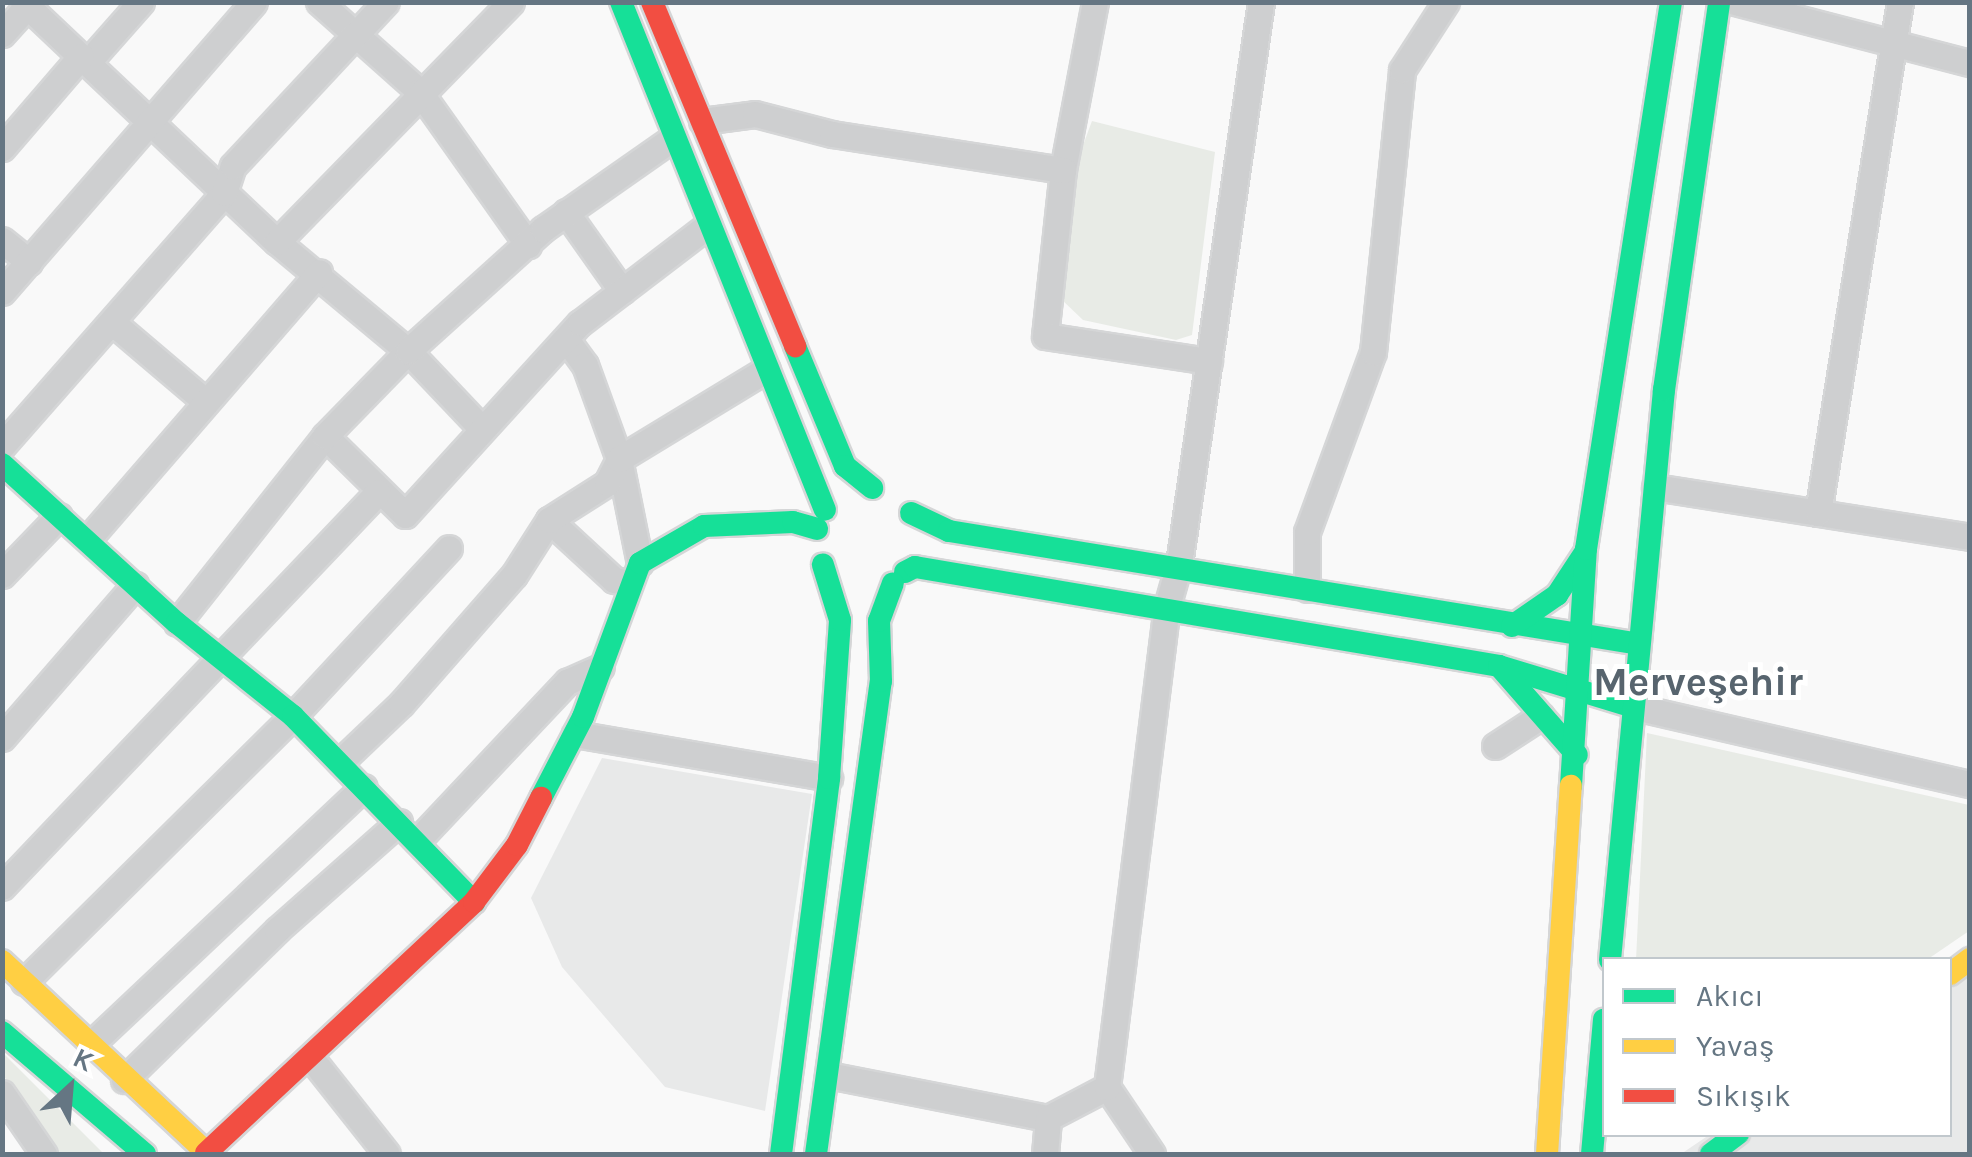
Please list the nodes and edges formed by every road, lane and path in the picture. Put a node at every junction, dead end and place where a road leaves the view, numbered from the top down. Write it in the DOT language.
graph roads {
  1 [pos="141,2"];
  2 [pos="254,2"];
  3 [pos="319,2"];
  4 [pos="386,2"];
  5 [pos="511,2"];
  6 [pos="621,2"];
  7 [pos="652,2"];
  8 [pos="1095,2"];
  9 [pos="1261,2"];
  10 [pos="1446,2"];
  11 [pos="1671,2"];
  12 [pos="1720,2"];
  13 [pos="1735,2"];
  14 [pos="1900,2"];
  15 [pos="27,4"];
  16 [pos="2,34"];
  17 [pos="355,36"];
  18 [pos="1894,46"];
  19 [pos="85,59"];
  20 [pos="1970,64"];
  21 [pos="419,91"];
  22 [pos="702,122"];
  23 [pos="150,123"];
  24 [pos="672,138"];
  25 [pos="2,148"];
  26 [pos="1063,170"];
  27 [pos="224,194"];
  28 [pos="566,212"];
  29 [pos="708,225"];
  30 [pos="2,240"];
  31 [pos="277,242"];
  32 [pos="528,246"];
  33 [pos="29,262"];
  34 [pos="319,272"];
  35 [pos="622,291"];
  36 [pos="2,292"];
  37 [pos="113,323"];
  38 [pos="566,339"];
  39 [pos="408,351"];
  40 [pos="1209,361"];
  41 [pos="767,369"];
  42 [pos="206,402"];
  43 [pos="480,427"];
  44 [pos="325,436"];
  45 [pos="2,446"];
  46 [pos="620,459"];
  47 [pos="2,464"];
  48 [pos="1655,487"];
  49 [pos="872,488"];
  50 [pos="378,492"];
  51 [pos="911,513"];
  52 [pos="1818,513"];
  53 [pos="59,516"];
  54 [pos="821,519"];
  55 [pos="549,520"];
  56 [pos="1970,536"];
  57 [pos="88,539"];
  58 [pos="449,548"];
  59 [pos="1586,549"];
  60 [pos="1179,564"];
  61 [pos="823,565"];
  62 [pos="635,573"];
  63 [pos="2,575"];
  64 [pos="899,578"];
  65 [pos="135,585"];
  66 [pos="1307,589"];
  67 [pos="1166,610"];
  68 [pos="178,623"];
  69 [pos="1512,626"];
  70 [pos="1582,635"];
  71 [pos="1640,644"];
  72 [pos="224,656"];
  73 [pos="1499,666"];
  74 [pos="601,668"];
  75 [pos="1581,686"];
  76 [pos="1631,706"];
  77 [pos="293,716"];
  78 [pos="1542,716"];
  79 [pos="575,734"];
  80 [pos="2,738"];
  81 [pos="1495,746"];
  82 [pos="1578,755"];
  83 [pos="340,762"];
  84 [pos="829,778"];
  85 [pos="1970,784"];
  86 [pos="364,787"];
  87 [pos="400,822"];
  88 [pos="417,842"];
  89 [pos="2,887"];
  90 [pos="474,902"];
  91 [pos="1610,957"];
  92 [pos="2,961"];
  93 [pos="24,982"];
  94 [pos="2,1032"];
  95 [pos="1602,1042"];
  96 [pos="90,1045"];
  97 [pos="311,1058"];
  98 [pos="828,1075"];
  99 [pos="124,1080"];
  100 [pos="1107,1087"];
  101 [pos="2,1094"];
  102 [pos="1048,1118"];
  103 [pos="1734,1137"];
  104 [pos="127,1149"];
  105 [pos="44,1154"];
  106 [pos="207,1154"];
  107 [pos="387,1154"];
  108 [pos="781,1154"];
  109 [pos="816,1154"];
  110 [pos="1044,1154"];
  111 [pos="1152,1154"];
  112 [pos="1546,1154"];
  113 [pos="1592,1154"];
  114 [pos="1711,1154"];
  1 -- 19 [label="street"];
  2 -- 23 [label="street"];
  3 -- 17 [label="street"];
  4 -- 17 [label="street"];
  5 -- 21 [label="street"];
  6 -- 24 [label="street"];
  7 -- 22 [label="street"];
  8 -- 26 [label="street"];
  9 -- 40 [label="street"];
  10 -- 66 [label="street"];
  11 -- 59 [label="street"];
  12 -- 48 [label="street"];
  13 -- 18 [label="street"];
  14 -- 18 [label="street"];
  15 -- 16 [label="street"];
  15 -- 19 [label="street"];
  17 -- 21 [label="street"];
  17 -- 27 [label="street"];
  18 -- 20 [label="street"];
  18 -- 52 [label="street"];
  19 -- 23 [label="street"];
  19 -- 25 [label="street"];
  21 -- 31 [label="street"];
  21 -- 32 [label="street"];
  22 -- 26 [label="street"];
  22 -- 49 [label="street"];
  23 -- 27 [label="street"];
  23 -- 33 [label="street"];
  24 -- 28 [label="street"];
  24 -- 29 [label="street"];
  26 -- 40 [label="street"];
  27 -- 31 [label="street"];
  27 -- 37 [label="street"];
  28 -- 32 [label="street"];
  28 -- 35 [label="street"];
  29 -- 35 [label="street"];
  29 -- 41 [label="street"];
  30 -- 33 [label="street"];
  31 -- 34 [label="street"];
  32 -- 39 [label="street"];
  33 -- 36 [label="street"];
  34 -- 39 [label="street"];
  34 -- 42 [label="street"];
  35 -- 38 [label="street"];
  37 -- 42 [label="street"];
  37 -- 45 [label="street"];
  38 -- 43 [label="street"];
  38 -- 46 [label="street"];
  39 -- 43 [label="street"];
  39 -- 44 [label="street"];
  40 -- 60 [label="street"];
  41 -- 46 [label="street"];
  41 -- 54 [label="street"];
  42 -- 57 [label="street"];
  43 -- 50 [label="street"];
  44 -- 50 [label="street"];
  44 -- 68 [label="street"];
  46 -- 55 [label="street"];
  46 -- 62 [label="street"];
  47 -- 53 [label="street"];
  48 -- 52 [label="street"];
  48 -- 71 [label="street"];
  49 -- 51 [label="street"];
  49 -- 54 [label="street"];
  50 -- 72 [label="street"];
  51 -- 60 [label="street"];
  51 -- 64 [label="street"];
  52 -- 56 [label="street"];
  53 -- 57 [label="street"];
  53 -- 63 [label="street"];
  54 -- 61 [label="street"];
  54 -- 62 [label="street"];
  55 -- 62 [label="street"];
  55 -- 83 [label="street"];
  57 -- 65 [label="street"];
  58 -- 77 [label="street"];
  59 -- 69 [label="street"];
  59 -- 70 [label="street"];
  60 -- 66 [label="street"];
  60 -- 67 [label="street"];
  61 -- 64 [label="street"];
  61 -- 84 [label="street"];
  62 -- 74 [label="street"];
  64 -- 67 [label="street"];
  64 -- 98 [label="street"];
  65 -- 68 [label="street"];
  65 -- 80 [label="street"];
  66 -- 69 [label="street"];
  67 -- 73 [label="street"];
  67 -- 100 [label="street"];
  68 -- 72 [label="street"];
  69 -- 70 [label="street"];
  70 -- 71 [label="street"];
  70 -- 75 [label="street"];
  71 -- 76 [label="street"];
  72 -- 77 [label="street"];
  72 -- 89 [label="street"];
  73 -- 75 [label="street"];
  73 -- 78 [label="street"];
  74 -- 79 [label="street"];
  74 -- 88 [label="street"];
  75 -- 76 [label="street"];
  75 -- 82 [label="street"];
  76 -- 85 [label="street"];
  76 -- 91 [label="street"];
  77 -- 83 [label="street"];
  77 -- 93 [label="street"];
  78 -- 81 [label="street"];
  78 -- 82 [label="street"];
  79 -- 84 [label="street"];
  79 -- 90 [label="street"];
  82 -- 112 [label="street"];
  83 -- 86 [label="street"];
  84 -- 108 [label="street"];
  86 -- 87 [label="street"];
  86 -- 96 [label="street"];
  87 -- 88 [label="street"];
  87 -- 99 [label="street"];
  88 -- 90 [label="street"];
  90 -- 97 [label="street"];
  92 -- 93 [label="street"];
  93 -- 96 [label="street"];
  94 -- 104 [label="street"];
  95 -- 113 [label="street"];
  96 -- 99 [label="street"];
  97 -- 106 [label="street"];
  97 -- 107 [label="street"];
  98 -- 102 [label="street"];
  98 -- 109 [label="street"];
  99 -- 106 [label="street"];
  100 -- 102 [label="street"];
  100 -- 111 [label="street"];
  101 -- 105 [label="street"];
  102 -- 110 [label="street"];
  103 -- 114 [label="street"];
}
